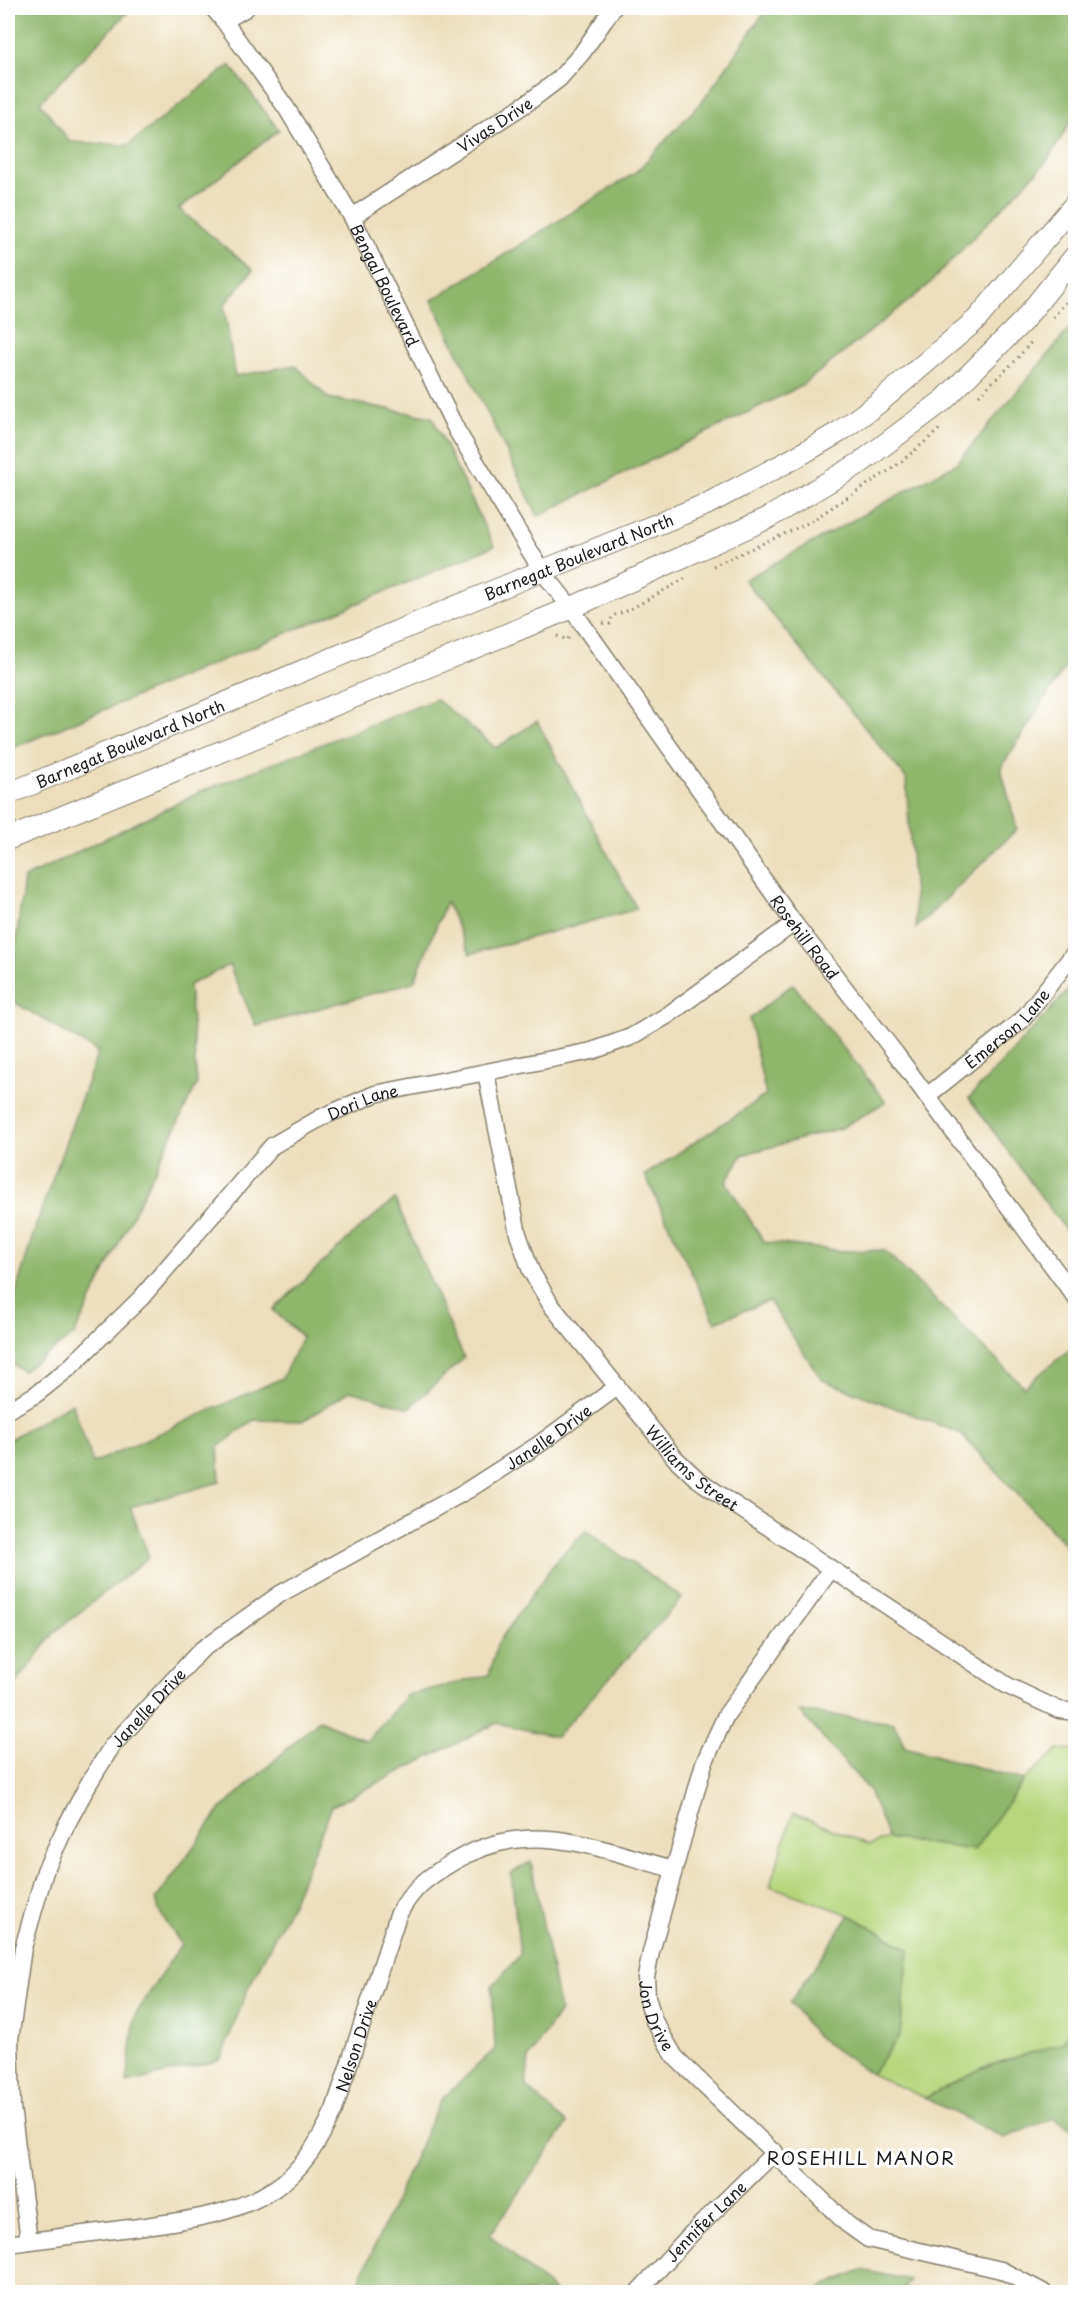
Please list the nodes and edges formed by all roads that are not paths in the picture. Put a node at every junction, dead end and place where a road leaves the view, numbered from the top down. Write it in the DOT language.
graph roads {
  1 [pos="213,8"];
  2 [pos="246,8"];
  3 [pos="613,8"];
  4 [pos="225,21"];
  5 [pos="1076,203"];
  6 [pos="352,217"];
  7 [pos="1076,255"];
  8 [pos="542,571"];
  9 [pos="571,608"];
  10 [pos="8,794"];
  11 [pos="8,839"];
  12 [pos="794,923"];
  13 [pos="1076,951"];
  14 [pos="486,1073"];
  15 [pos="927,1096"];
  16 [pos="1076,1298"];
  17 [pos="617,1387"];
  18 [pos="8,1410"];
  19 [pos="831,1569"];
  20 [pos="1076,1712"];
  21 [pos="673,1869"];
  22 [pos="775,2152"];
  23 [pos="29,2241"];
  24 [pos="8,2244"];
  25 [pos="638,2292"];
  26 [pos="1043,2292"];
  1 -- 4 [label="street, Bengal Boulevard"];
  2 -- 4 [label="street"];
  3 -- 6 [label="street, Vivas Drive"];
  4 -- 6 [label="street, Bengal Boulevard"];
  5 -- 8 [label="street, Barnegat Boulevard North"];
  6 -- 8 [label="street, Bengal Boulevard"];
  7 -- 9 [label="street"];
  8 -- 9 [label="street, Rosehill Road"];
  8 -- 10 [label="street, Barnegat Boulevard North"];
  9 -- 11 [label="street"];
  9 -- 12 [label="street, Rosehill Road"];
  12 -- 14 [label="street, Dori Lane"];
  12 -- 15 [label="street, Rosehill Road"];
  13 -- 15 [label="street, Emerson Lane"];
  14 -- 17 [label="street, Williams Street"];
  14 -- 18 [label="street, Dori Lane"];
  15 -- 16 [label="street, Rosehill Road"];
  17 -- 19 [label="street, Williams Street"];
  17 -- 23 [label="street, Janelle Drive"];
  19 -- 20 [label="street, Williams Street"];
  19 -- 21 [label="street, Jon Drive"];
  21 -- 22 [label="street, Jon Drive"];
  21 -- 23 [label="street, Nelson Drive"];
  22 -- 25 [label="street, Jennifer Lane"];
  22 -- 26 [label="street, Jon Drive"];
  23 -- 24 [label="street, Nelson Drive"];
}
